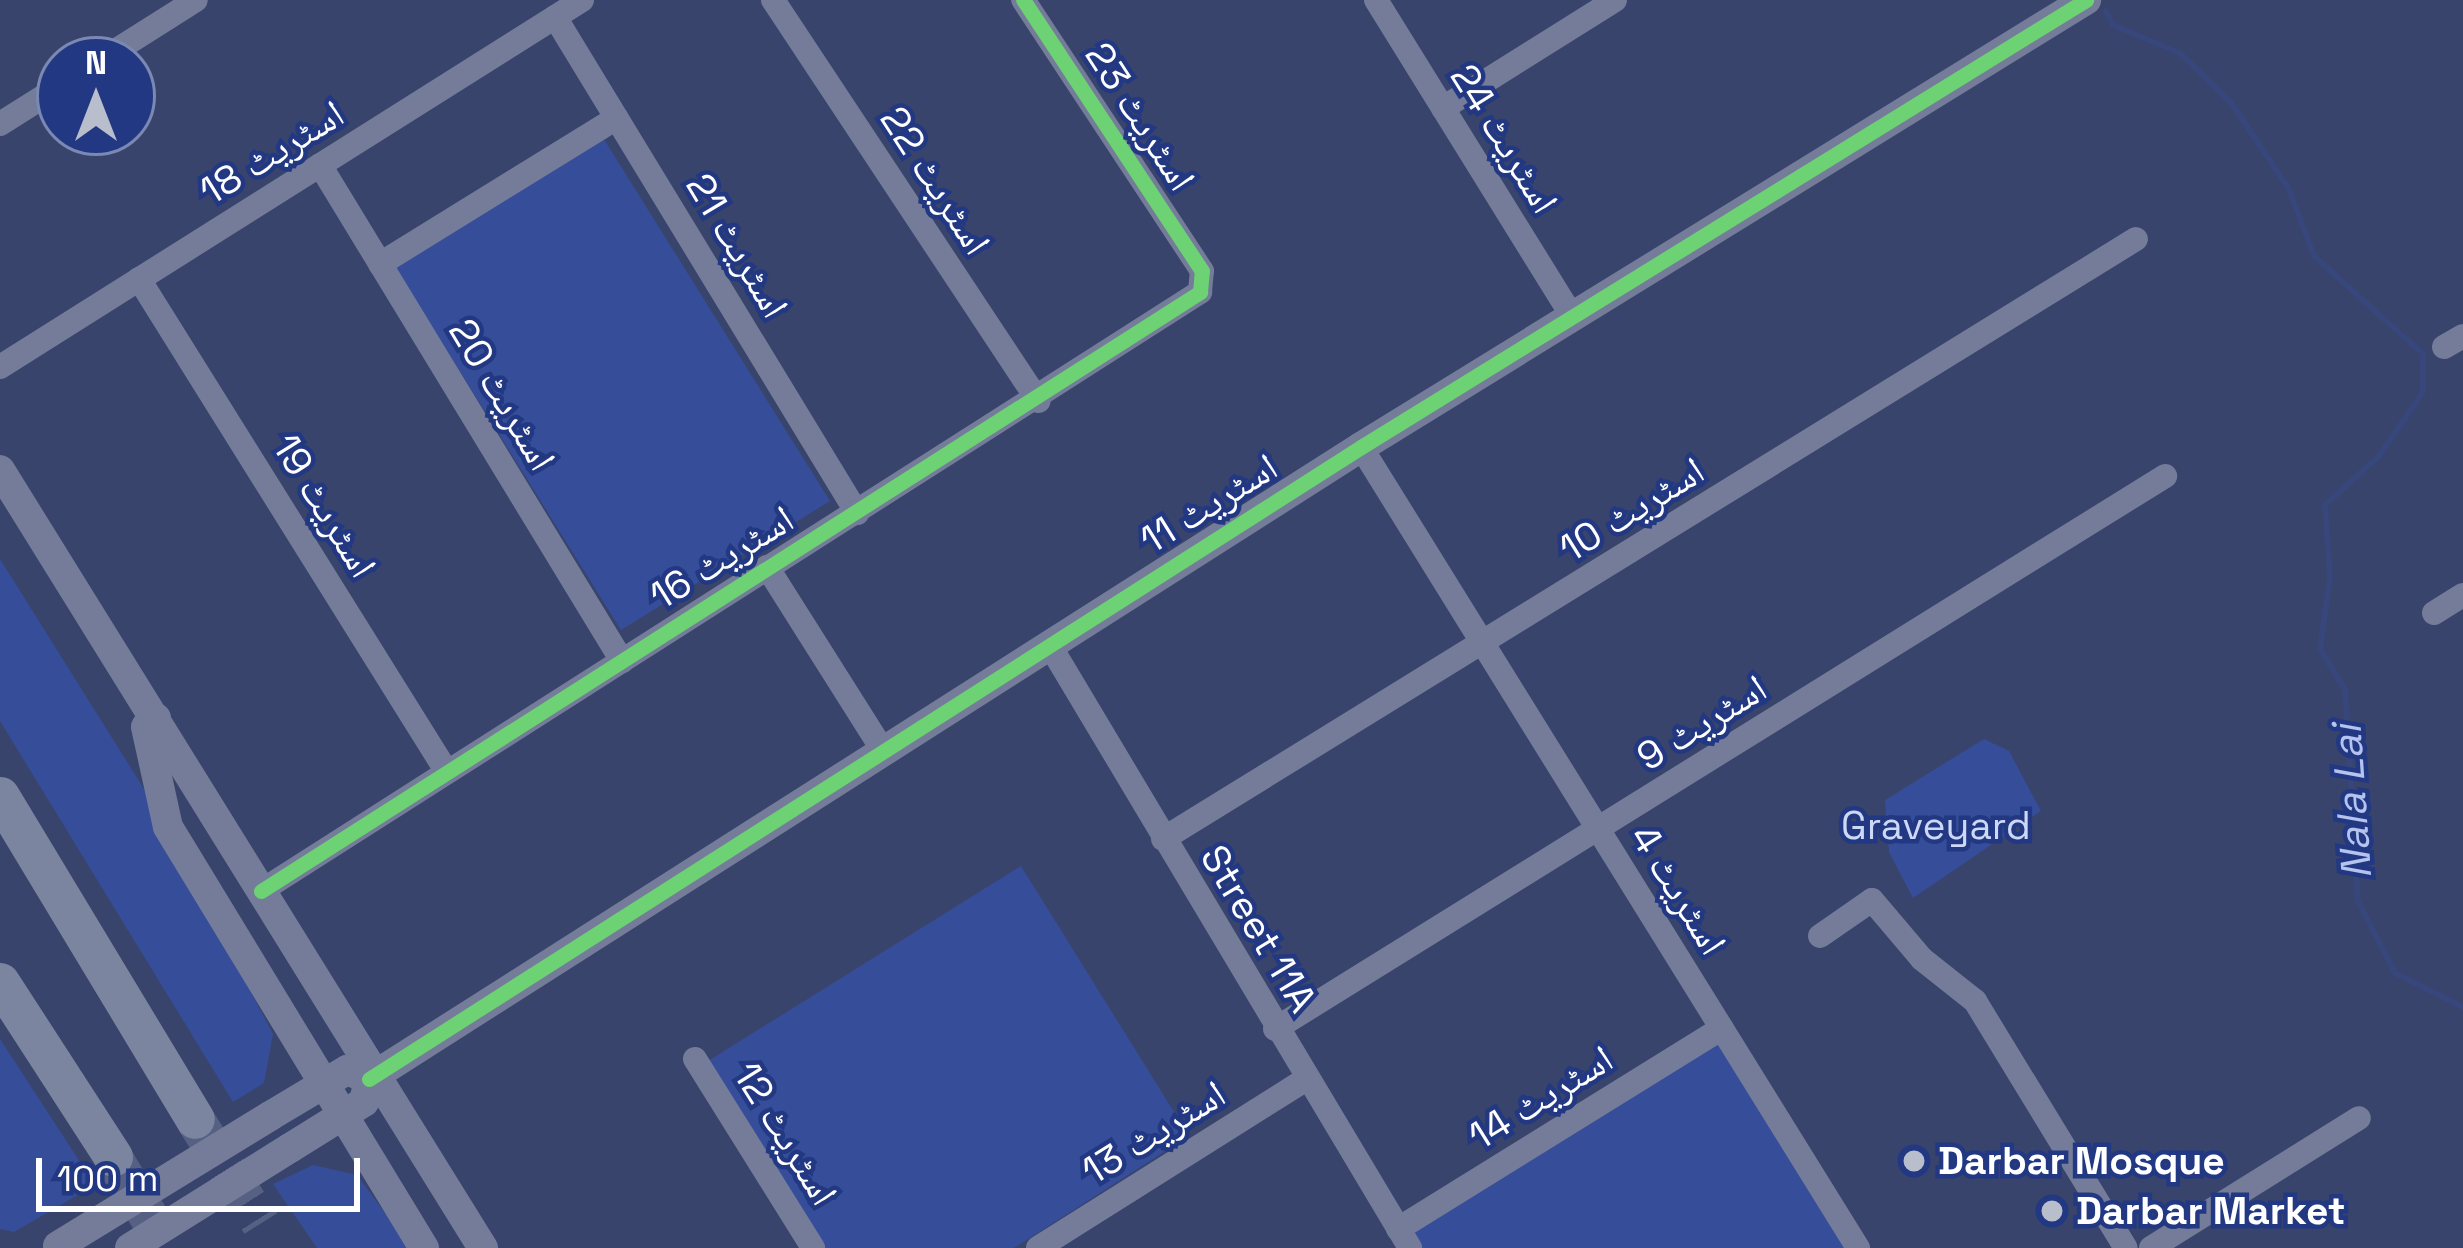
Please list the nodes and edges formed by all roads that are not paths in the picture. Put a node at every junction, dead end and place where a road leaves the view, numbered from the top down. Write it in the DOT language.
graph roads {
  1 [pos="196,0"];
  2 [pos="582,0"];
  3 [pos="773,0"];
  4 [pos="1023,0"];
  5 [pos="1376,0"];
  6 [pos="1615,0"];
  7 [pos="2086,0"];
  8 [pos="555,17"];
  9 [pos="139,36"];
  10 [pos="36,101"];
  11 [pos="1443,108"];
  12 [pos="616,118"];
  13 [pos="0,124"];
  14 [pos="320,165"];
  15 [pos="2136,239"];
  16 [pos="380,264"];
  17 [pos="1202,271"];
  18 [pos="139,279"];
  19 [pos="1571,315"];
  20 [pos="0,367"];
  21 [pos="1038,401"];
  22 [pos="1361,447"];
  23 [pos="0,470"];
  24 [pos="2165,476"];
  25 [pos="857,512"];
  26 [pos="767,566"];
  27 [pos="2463,595"];
  28 [pos="2434,613"];
  29 [pos="1486,643"];
  30 [pos="1048,644"];
  31 [pos="622,662"];
  32 [pos="156,718"];
  33 [pos="882,749"];
  34 [pos="447,772"];
  35 [pos="0,796"];
  36 [pos="1598,831"];
  37 [pos="1162,839"];
  38 [pos="260,891"];
  39 [pos="1820,936"];
  40 [pos="0,982"];
  41 [pos="1722,1028"];
  42 [pos="1275,1029"];
  43 [pos="695,1059"];
  44 [pos="372,1077"];
  45 [pos="1309,1078"];
  46 [pos="320,1084"];
  47 [pos="341,1117"];
  48 [pos="2360,1118"];
  49 [pos="195,1119"];
  50 [pos="112,1157"];
  51 [pos="1404,1238"];
  52 [pos="57,1247"];
  53 [pos="130,1248"];
  54 [pos="424,1248"];
  55 [pos="483,1248"];
  56 [pos="813,1248"];
  57 [pos="1038,1248"];
  58 [pos="1858,1248"];
  59 [pos="2126,1248"];
  60 [pos="2151,1248"];
  1 -- 9 [label="street"];
  2 -- 8 [label="street, اسٹریٹ 18"];
  3 -- 21 [label="street, اسٹریٹ 22"];
  4 -- 17 [label="street, اسٹریٹ 23"];
  5 -- 11 [label="street, اسٹریٹ 24"];
  6 -- 11 [label="street"];
  7 -- 19 [label="street, اسٹریٹ 11"];
  8 -- 12 [label="street, اسٹریٹ 21"];
  8 -- 14 [label="street, اسٹریٹ 18"];
  10 -- 13 [label="street"];
  11 -- 19 [label="street, اسٹریٹ 24"];
  12 -- 16 [label="street"];
  12 -- 25 [label="street, اسٹریٹ 21"];
  14 -- 16 [label="street, اسٹریٹ 20"];
  14 -- 18 [label="street, اسٹریٹ 18"];
  15 -- 29 [label="street, اسٹریٹ 10"];
  16 -- 31 [label="street, اسٹریٹ 20"];
  17 -- 21 [label="street, اسٹریٹ 16"];
  18 -- 20 [label="street, اسٹریٹ 18"];
  18 -- 34 [label="street, اسٹریٹ 19"];
  19 -- 22 [label="street, اسٹریٹ 11"];
  21 -- 25 [label="street, اسٹریٹ 16"];
  22 -- 29 [label="street, اسٹریٹ 4"];
  22 -- 30 [label="street, اسٹریٹ 11"];
  23 -- 32 [label="street"];
  24 -- 36 [label="street, اسٹریٹ 9"];
  25 -- 26 [label="street, اسٹریٹ 16"];
  26 -- 31 [label="street, اسٹریٹ 16"];
  26 -- 33 [label="street"];
  27 -- 28 [label="street"];
  29 -- 36 [label="street, اسٹریٹ 4"];
  29 -- 37 [label="street, اسٹریٹ 10"];
  30 -- 33 [label="street, اسٹریٹ 11"];
  30 -- 37 [label="street, Street 11A"];
  31 -- 34 [label="street, اسٹریٹ 16"];
  32 -- 38 [label="street"];
  32 -- 46 [label="street"];
  33 -- 44 [label="street, اسٹریٹ 11"];
  34 -- 38 [label="street, اسٹریٹ 16"];
  35 -- 49 [label="main road"];
  36 -- 41 [label="street, اسٹریٹ 4"];
  36 -- 42 [label="street, اسٹریٹ 9"];
  37 -- 42 [label="street, Street 11A"];
  38 -- 44 [label="street"];
  39 -- 59 [label="street"];
  40 -- 50 [label="main road"];
  41 -- 51 [label="street, اسٹریٹ 14"];
  41 -- 58 [label="street, اسٹریٹ 4"];
  42 -- 45 [label="street, Street 11A"];
  43 -- 56 [label="street, اسٹریٹ 12"];
  44 -- 46 [label="street"];
  44 -- 47 [label="street"];
  44 -- 55 [label="street"];
  45 -- 51 [label="street, Street 11A"];
  45 -- 57 [label="street, اسٹریٹ 13"];
  46 -- 47 [label="street"];
  46 -- 52 [label="street, bridge"];
  47 -- 53 [label="street, bridge"];
  47 -- 54 [label="street"];
  48 -- 60 [label="street"];
}
